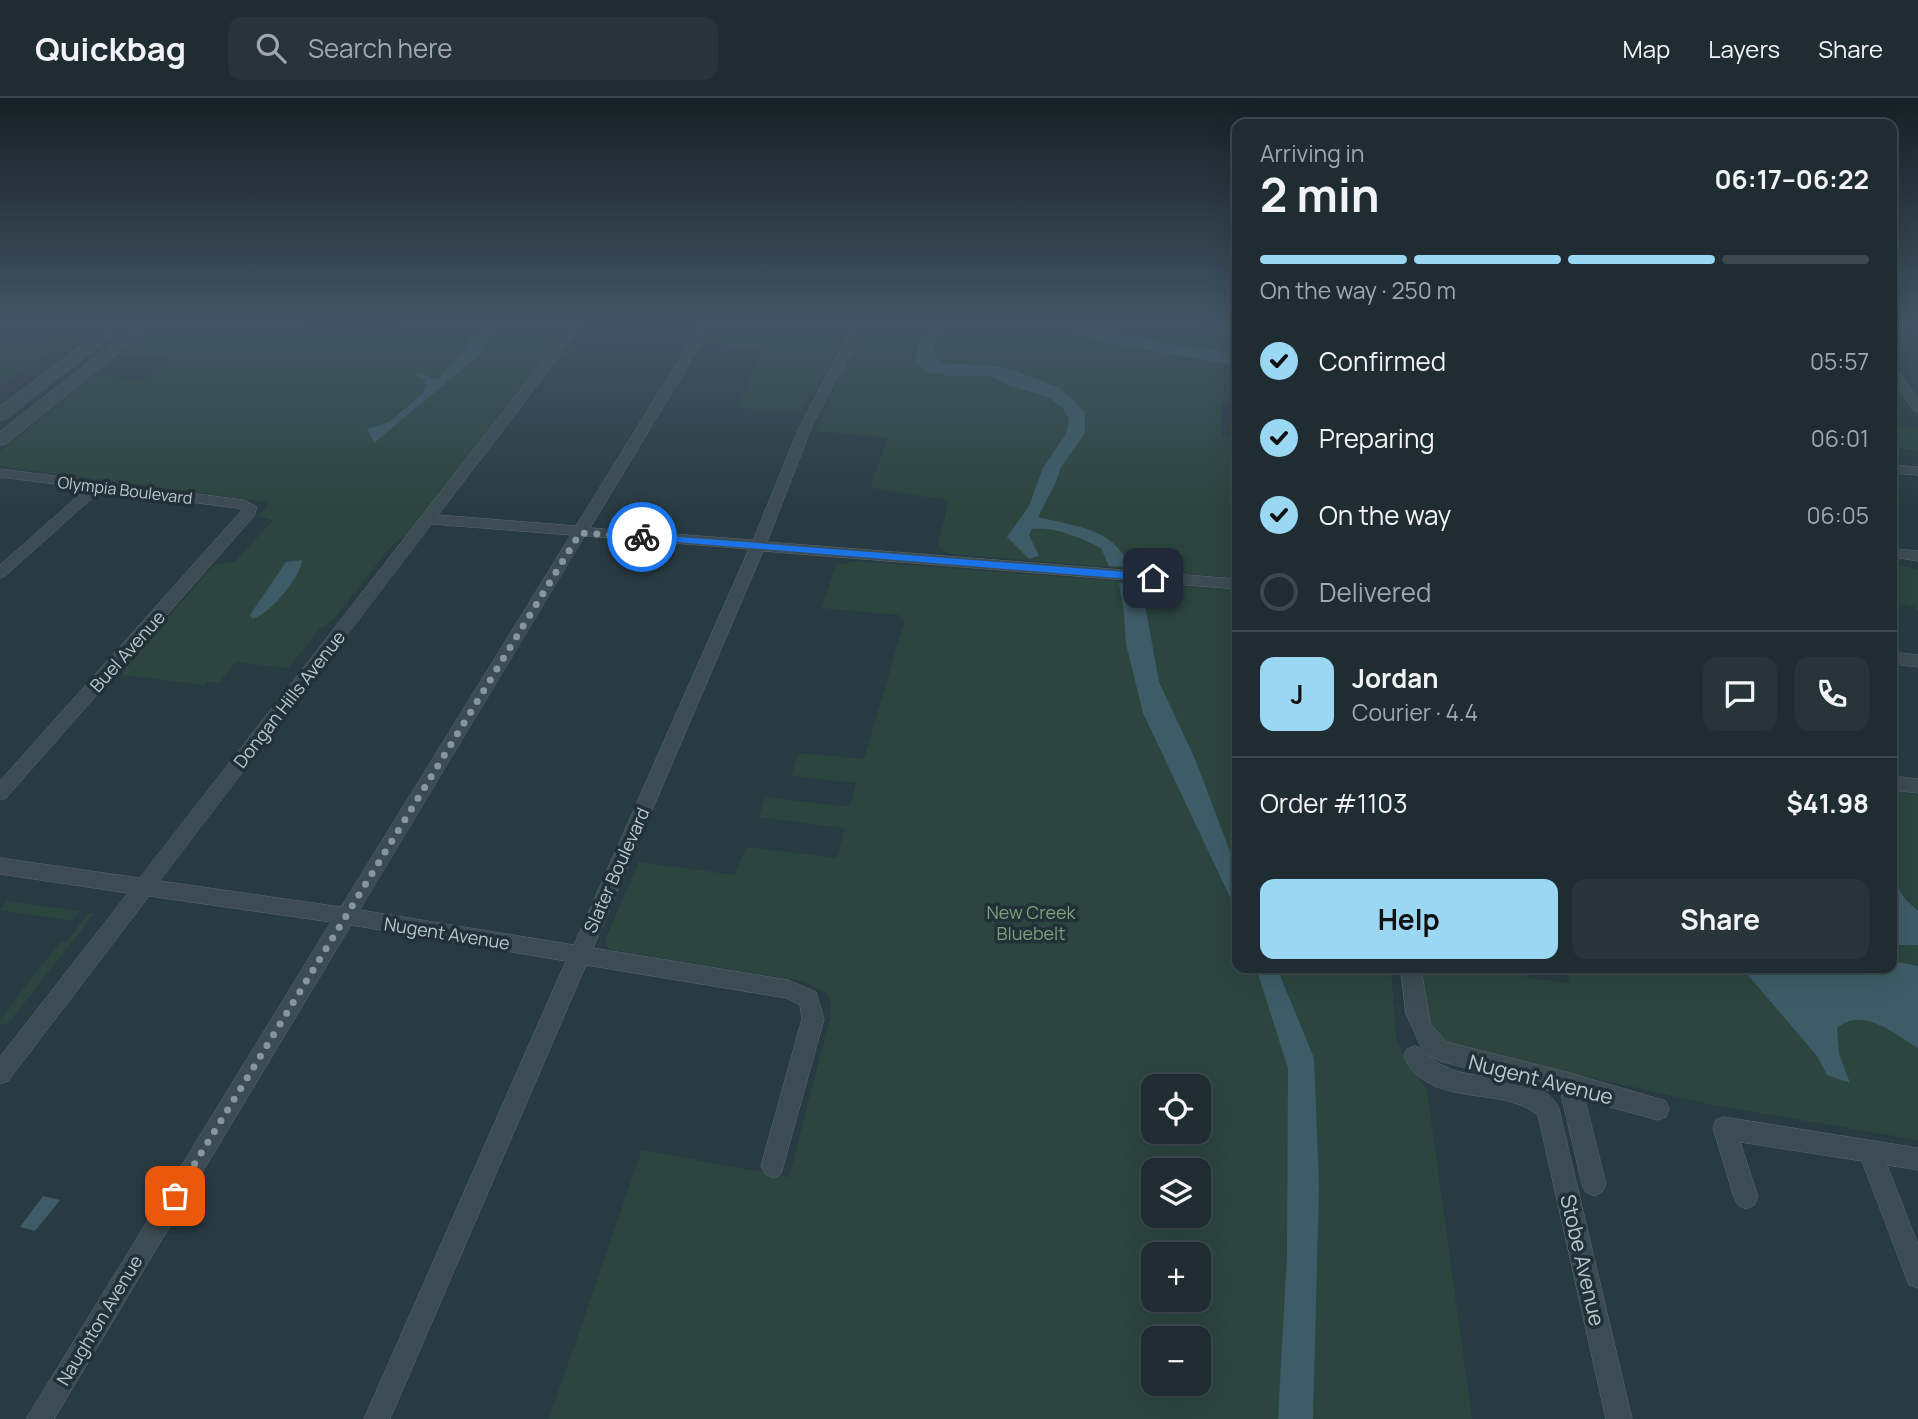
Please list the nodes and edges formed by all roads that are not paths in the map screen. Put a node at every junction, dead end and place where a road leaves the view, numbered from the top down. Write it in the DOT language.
graph roads {
  1 [pos="38,386"];
  2 [pos="69,386"];
  3 [pos="531,386"];
  4 [pos="670,386"];
  5 [pos="827,386"];
  6 [pos="1914,395"];
  7 [pos="1918,408"];
  8 [pos="0,415"];
  9 [pos="0,440"];
  10 [pos="1897,469"];
  11 [pos="1918,471"];
  12 [pos="0,473"];
  13 [pos="96,487"];
  14 [pos="250,507"];
  15 [pos="428,519"];
  16 [pos="580,533"];
  17 [pos="758,546"];
  18 [pos="1898,554"];
  19 [pos="1918,556"];
  20 [pos="0,573"];
  21 [pos="1232,584"];
  22 [pos="1897,659"];
  23 [pos="1918,661"];
  24 [pos="1897,784"];
  25 [pos="1918,786"];
  26 [pos="0,793"];
  27 [pos="0,866"];
  28 [pos="143,887"];
  29 [pos="346,916"];
  30 [pos="579,955"];
  31 [pos="1412,973"];
  32 [pos="1421,1049"];
  33 [pos="0,1074"];
  34 [pos="1570,1084"];
  35 [pos="1542,1103"];
  36 [pos="1658,1109"];
  37 [pos="1870,1152"];
  38 [pos="1918,1160"];
  39 [pos="773,1166"];
  40 [pos="1594,1184"];
  41 [pos="1746,1197"];
  42 [pos="1918,1276"];
  43 [pos="38,1419"];
  44 [pos="377,1419"];
  45 [pos="1619,1419"];
  1 -- 8 [label="street"];
  2 -- 9 [label="street"];
  3 -- 15 [label="street, Dongan Hills Avenue"];
  4 -- 16 [label="street, Naughton Avenue"];
  5 -- 17 [label="street, Slater Boulevard"];
  6 -- 7 [label="street"];
  10 -- 11 [label="street"];
  12 -- 13 [label="street, Olympia Boulevard"];
  13 -- 14 [label="street, Olympia Boulevard"];
  13 -- 20 [label="street"];
  14 -- 26 [label="street, Buel Avenue"];
  15 -- 16 [label="street"];
  15 -- 28 [label="street, Dongan Hills Avenue"];
  16 -- 17 [label="street"];
  16 -- 29 [label="street, Naughton Avenue"];
  17 -- 21 [label="street"];
  17 -- 30 [label="street, Slater Boulevard"];
  18 -- 19 [label="street"];
  22 -- 23 [label="street"];
  24 -- 25 [label="street"];
  27 -- 28 [label="street, Nugent Avenue"];
  28 -- 29 [label="street, Nugent Avenue"];
  28 -- 33 [label="street, Dongan Hills Avenue"];
  29 -- 30 [label="street, Nugent Avenue"];
  29 -- 43 [label="street, Naughton Avenue"];
  30 -- 39 [label="street, Nugent Avenue"];
  30 -- 44 [label="street, Slater Boulevard"];
  31 -- 32 [label="street"];
  32 -- 34 [label="street, Nugent Avenue"];
  32 -- 35 [label="street, Nugent Avenue"];
  34 -- 36 [label="street, Nugent Avenue"];
  34 -- 40 [label="street, Stobe Avenue"];
  35 -- 45 [label="street, Stobe Avenue"];
  37 -- 38 [label="street"];
  37 -- 41 [label="street"];
  37 -- 42 [label="street"];
}
